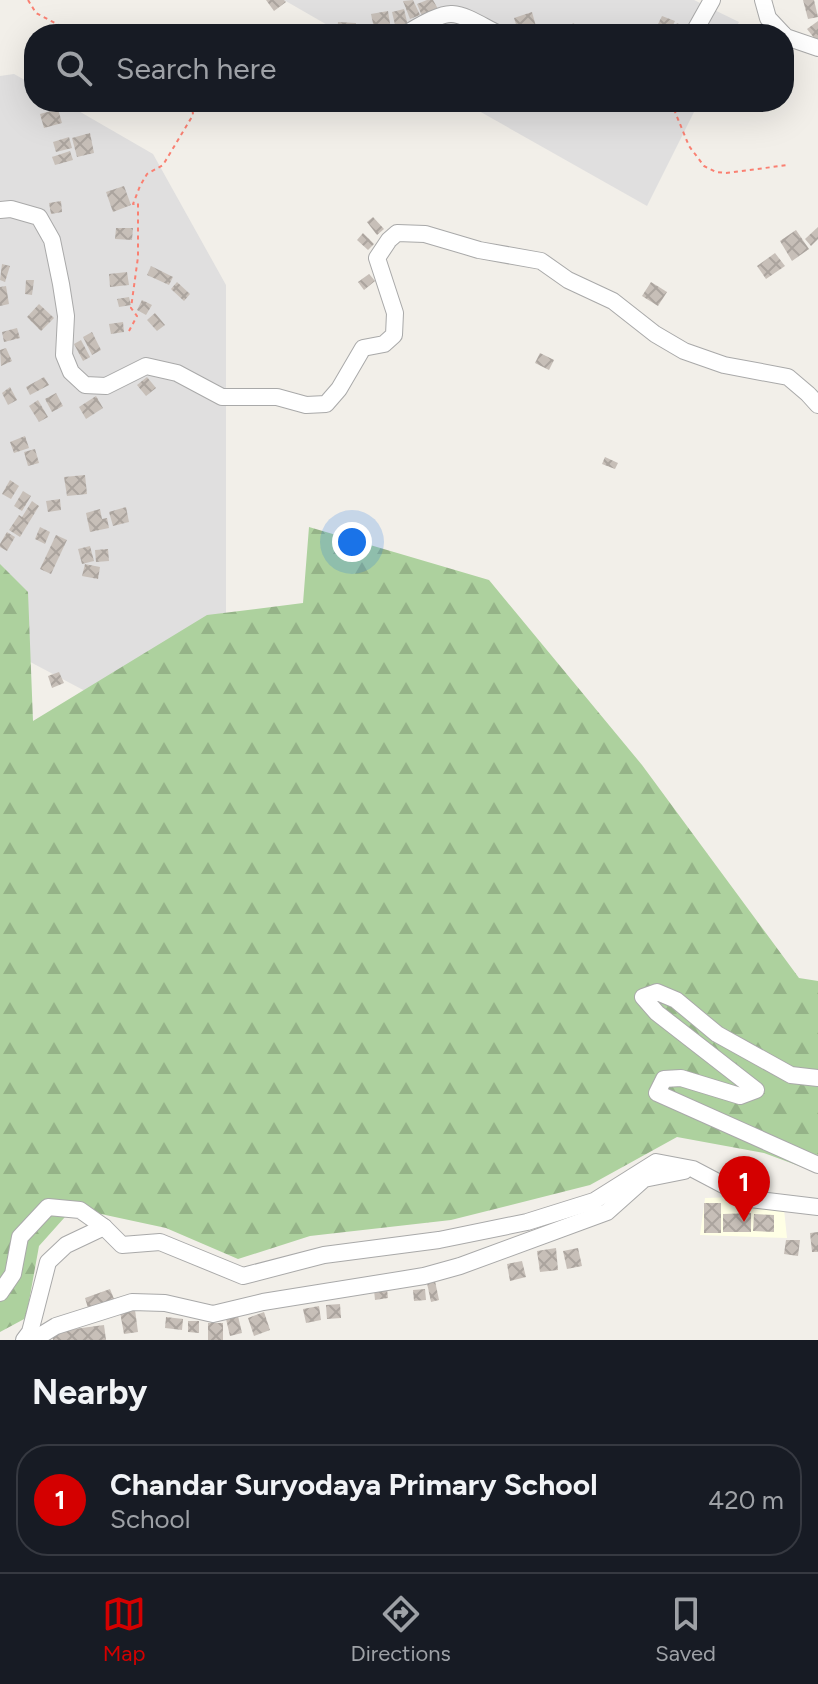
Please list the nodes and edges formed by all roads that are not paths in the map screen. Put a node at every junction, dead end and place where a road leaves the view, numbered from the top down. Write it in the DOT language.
graph roads {
  1 [pos="712,0"];
  2 [pos="763,0"];
  3 [pos="422,24"];
  4 [pos="478,24"];
  5 [pos="699,24"];
  6 [pos="774,24"];
  7 [pos="794,40"];
  8 [pos="818,48"];
  9 [pos="0,210"];
  10 [pos="818,405"];
  11 [pos="818,1078"];
  12 [pos="818,1165"];
  13 [pos="693,1169"];
  14 [pos="818,1207"];
  15 [pos="104,1227"];
  16 [pos="0,1293"];
  17 [pos="24,1340"];
  18 [pos="33,1340"];
  1 -- 5 [label="street"];
  2 -- 6 [label="street"];
  3 -- 4 [label="street"];
  7 -- 8 [label="street"];
  9 -- 10 [label="street"];
  11 -- 12 [label="street"];
  13 -- 14 [label="street"];
  13 -- 15 [label="street"];
  13 -- 18 [label="street"];
  15 -- 16 [label="street"];
  15 -- 17 [label="street"];
}
